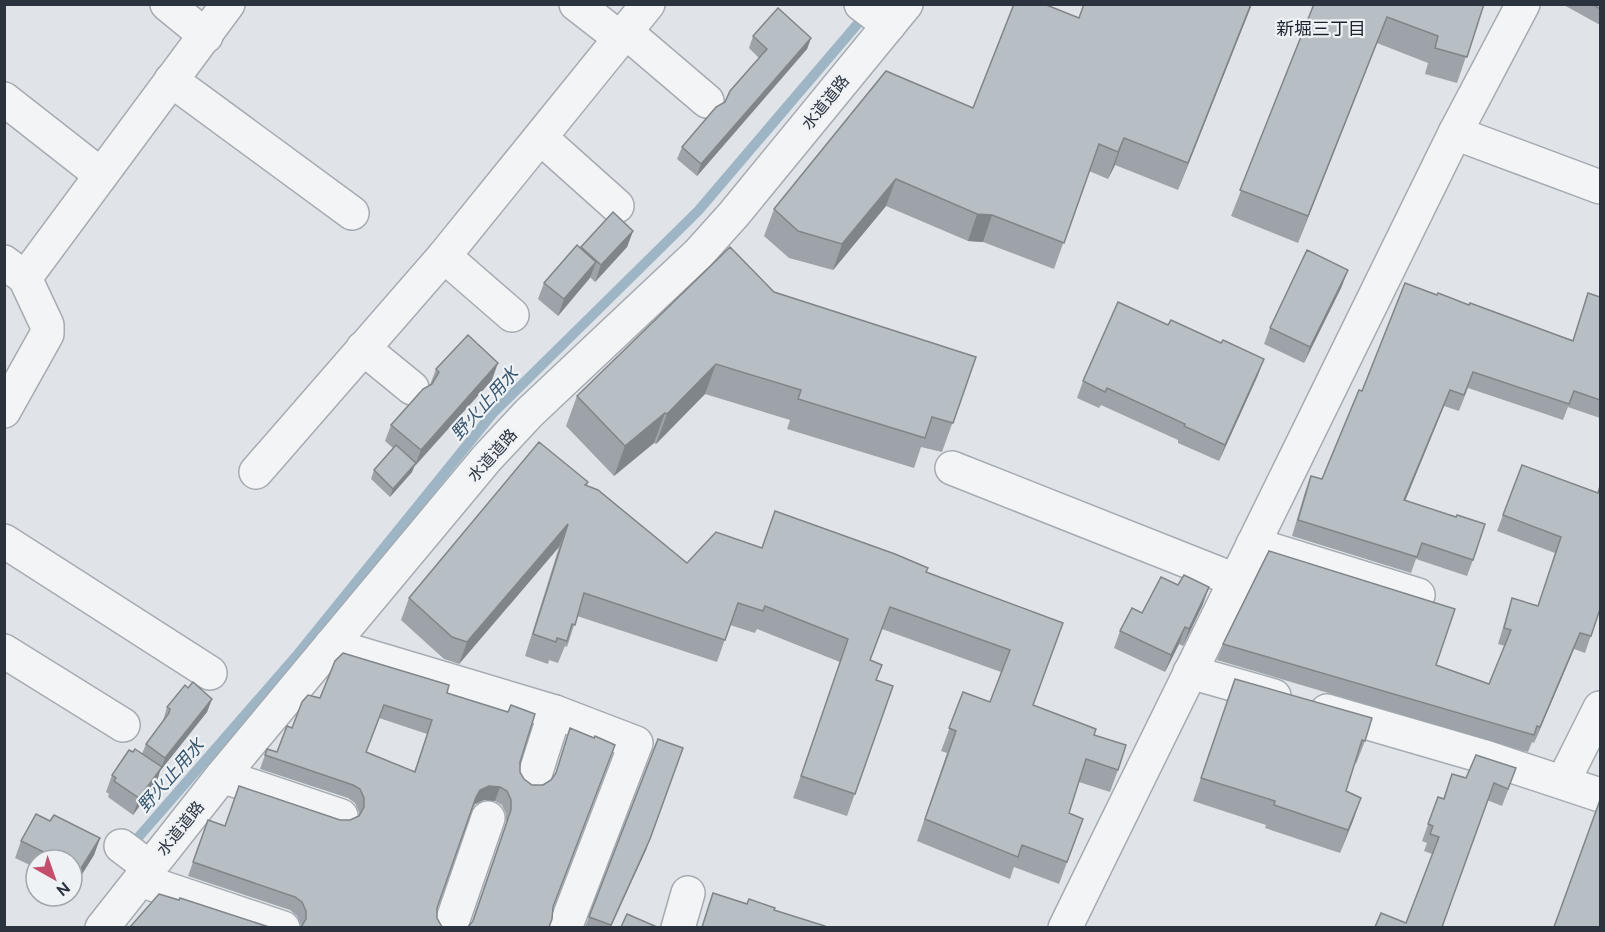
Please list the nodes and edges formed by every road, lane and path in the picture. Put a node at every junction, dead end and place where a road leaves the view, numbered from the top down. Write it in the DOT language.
graph roads {
  1 [pos="167,4"];
  2 [pos="228,4"];
  3 [pos="576,4"];
  4 [pos="648,4"];
  5 [pos="861,4"];
  6 [pos="1523,4"];
  7 [pos="897,15"];
  8 [pos="623,35"];
  9 [pos="206,36"];
  10 [pos="171,80"];
  11 [pos="4,99"];
  12 [pos="707,101"];
  13 [pos="1455,133"];
  14 [pos="541,138"];
  15 [pos="101,176"];
  16 [pos="1600,187"];
  17 [pos="617,206"];
  18 [pos="352,213"];
  19 [pos="444,256"];
  20 [pos="15,270"];
  21 [pos="512,315"];
  22 [pos="363,348"];
  23 [pos="412,388"];
  24 [pos="4,411"];
  25 [pos="952,468"];
  26 [pos="256,472"];
  27 [pos="4,542"];
  28 [pos="1253,544"];
  29 [pos="1235,580"];
  30 [pos="1418,595"];
  31 [pos="331,645"];
  32 [pos="4,651"];
  33 [pos="1190,672"];
  34 [pos="210,673"];
  35 [pos="1600,708"];
  36 [pos="555,712"];
  37 [pos="123,724"];
  38 [pos="222,776"];
  39 [pos="533,781"];
  40 [pos="1563,782"];
  41 [pos="1600,795"];
  42 [pos="341,816"];
  43 [pos="488,818"];
  44 [pos="121,846"];
  45 [pos="144,873"];
  46 [pos="688,893"];
  47 [pos="102,927"];
  48 [pos="283,927"];
  49 [pos="450,927"];
  50 [pos="565,927"];
  51 [pos="678,927"];
  52 [pos="1065,927"];
  1 -- 9 [label="street"];
  2 -- 9 [label="street"];
  3 -- 8 [label="street"];
  4 -- 8 [label="street"];
  5 -- 7 [label="street"];
  6 -- 13 [label="street"];
  7 -- 31 [label="street, 水道道路"];
  8 -- 12 [label="street"];
  8 -- 14 [label="street"];
  9 -- 10 [label="street"];
  10 -- 15 [label="street"];
  10 -- 18 [label="street"];
  11 -- 15 [label="street"];
  13 -- 16 [label="street"];
  13 -- 28 [label="street"];
  14 -- 17 [label="street"];
  14 -- 19 [label="street"];
  15 -- 20 [label="street"];
  19 -- 21 [label="street"];
  19 -- 22 [label="street"];
  20 -- 24 [label="street"];
  22 -- 23 [label="street"];
  22 -- 26 [label="street"];
  25 -- 29 [label="street"];
  27 -- 34 [label="street"];
  28 -- 29 [label="street"];
  28 -- 30 [label="street"];
  29 -- 33 [label="street"];
  31 -- 36 [label="street"];
  31 -- 38 [label="street, 水道道路"];
  32 -- 37 [label="street"];
  33 -- 40 [label="street"];
  33 -- 52 [label="street"];
  35 -- 40 [label="street"];
  36 -- 39 [label="street"];
  36 -- 50 [label="street"];
  38 -- 42 [label="street"];
  38 -- 45 [label="street, 水道道路"];
  40 -- 41 [label="street"];
  43 -- 49 [label="street"];
  44 -- 45 [label="street"];
  45 -- 47 [label="street, 水道道路"];
  45 -- 48 [label="street"];
  46 -- 51 [label="street"];
}
